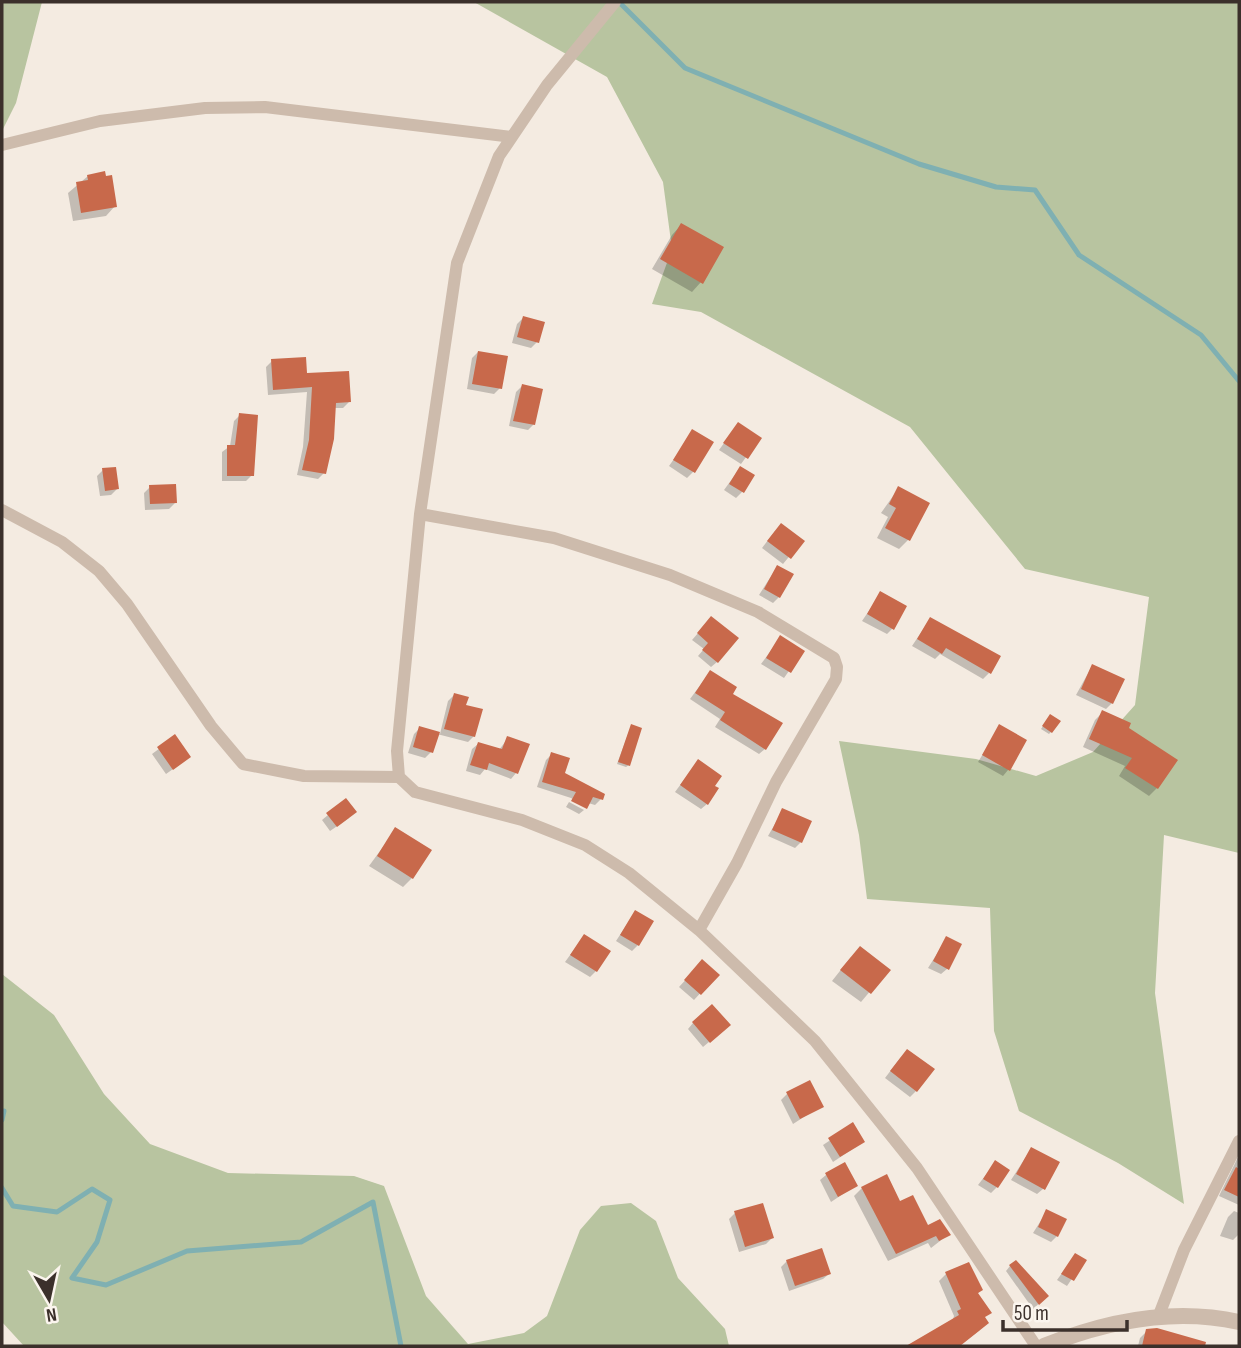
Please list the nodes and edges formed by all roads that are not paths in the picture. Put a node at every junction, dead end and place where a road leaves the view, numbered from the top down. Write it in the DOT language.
graph roads {
  1 [pos="615,2"];
  2 [pos="512,137"];
  3 [pos="2,145"];
  4 [pos="2,510"];
  5 [pos="420,514"];
  6 [pos="399,777"];
  7 [pos="699,930"];
  8 [pos="1239,1141"];
  9 [pos="1159,1315"];
  10 [pos="1239,1322"];
  11 [pos="1036,1346"];
  12 [pos="1044,1346"];
  1 -- 2 [label="street"];
  2 -- 3 [label="street"];
  2 -- 5 [label="street"];
  4 -- 6 [label="street"];
  5 -- 6 [label="street"];
  5 -- 7 [label="street"];
  6 -- 7 [label="street"];
  7 -- 11 [label="street"];
  8 -- 9 [label="street"];
  9 -- 10 [label="street"];
  9 -- 12 [label="street"];
}
